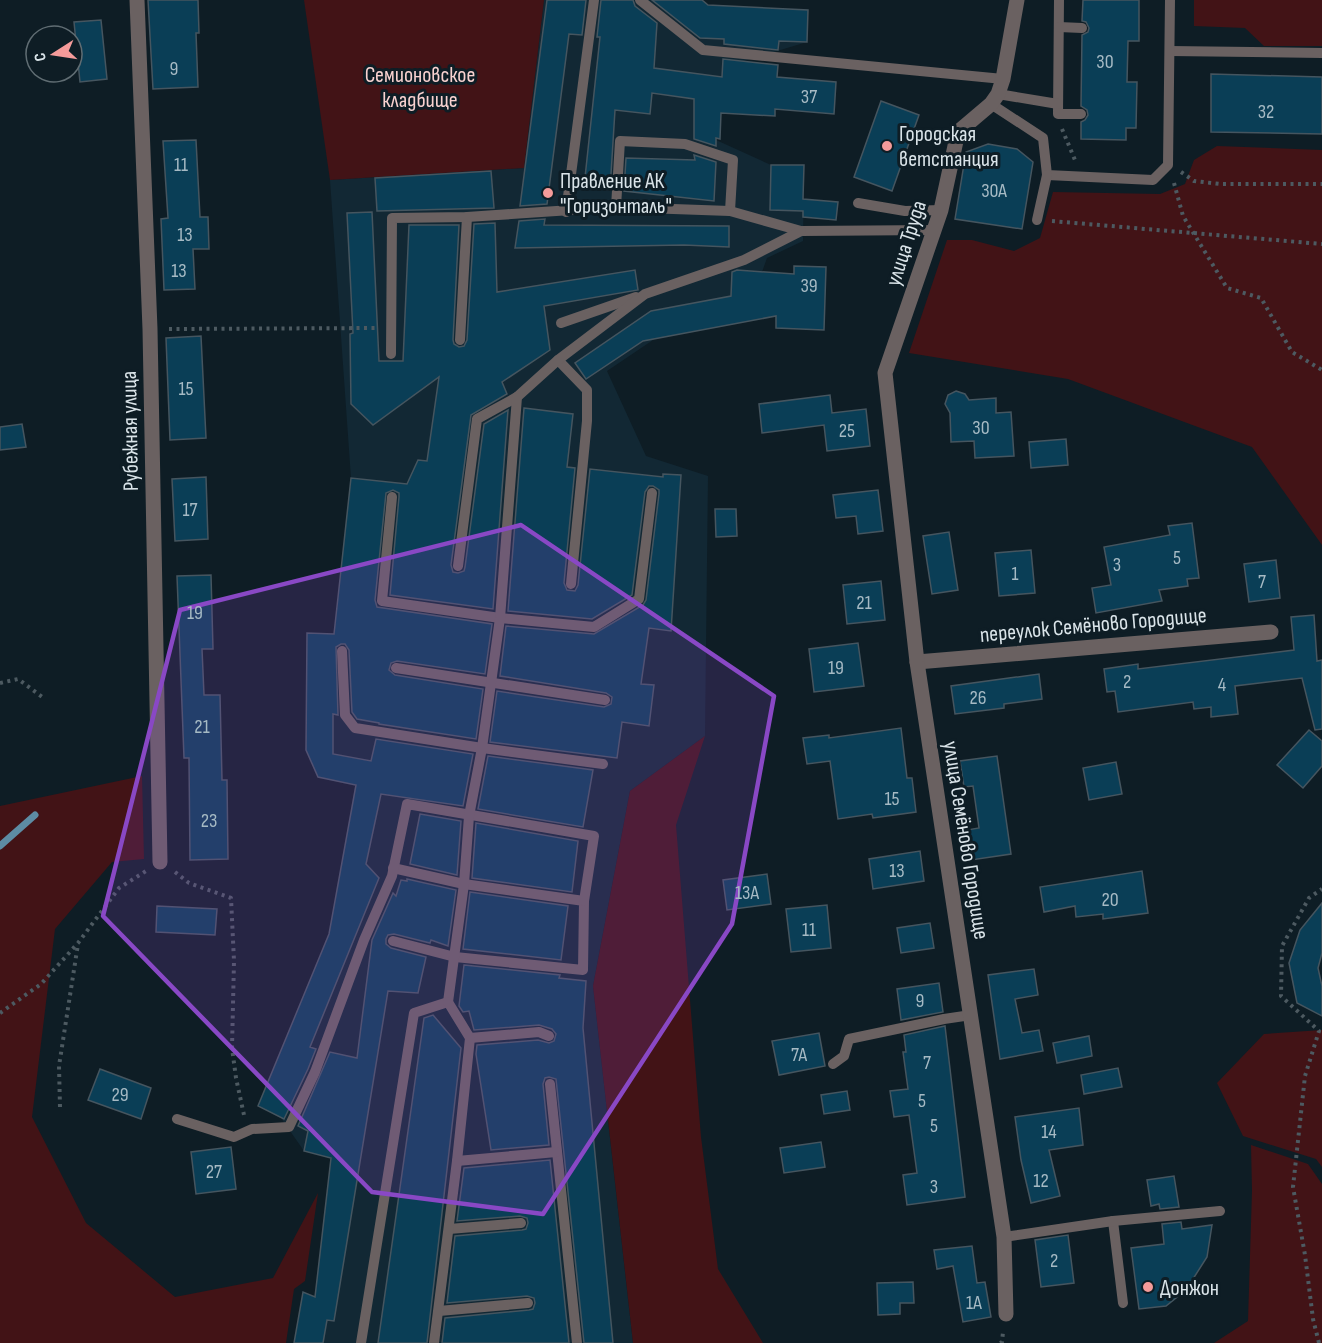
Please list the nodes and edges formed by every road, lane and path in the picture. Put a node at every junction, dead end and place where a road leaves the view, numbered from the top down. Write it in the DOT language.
graph roads {
  1 [pos="137,0"];
  2 [pos="594,0"];
  3 [pos="640,0"];
  4 [pos="1017,0"];
  5 [pos="1059,0"];
  6 [pos="1170,0"];
  7 [pos="1059,27"];
  8 [pos="1082,28"];
  9 [pos="1170,51"];
  10 [pos="1322,53"];
  11 [pos="1003,79"];
  12 [pos="994,99"];
  13 [pos="1058,104"];
  14 [pos="1081,114"];
  15 [pos="1168,165"];
  16 [pos="1047,175"];
  17 [pos="858,203"];
  18 [pos="616,207"];
  19 [pos="941,210"];
  20 [pos="566,212"];
  21 [pos="730,212"];
  22 [pos="467,217"];
  23 [pos="1037,220"];
  24 [pos="935,230"];
  25 [pos="801,231"];
  26 [pos="1193,234"];
  27 [pos="1322,243"];
  28 [pos="645,294"];
  29 [pos="561,322"];
  30 [pos="390,328"];
  31 [pos="150,329"];
  32 [pos="460,340"];
  33 [pos="391,354"];
  34 [pos="558,360"];
  35 [pos="1322,370"];
  36 [pos="885,373"];
  37 [pos="517,397"];
  38 [pos="652,492"];
  39 [pos="392,497"];
  40 [pos="458,566"];
  41 [pos="571,584"];
  42 [pos="500,618"];
  43 [pos="1271,632"];
  44 [pos="342,651"];
  45 [pos="917,662"];
  46 [pos="396,668"];
  47 [pos="0,683"];
  48 [pos="491,684"];
  49 [pos="45,699"];
  50 [pos="604,700"];
  51 [pos="482,748"];
  52 [pos="603,764"];
  53 [pos="469,816"];
  54 [pos="160,862"];
  55 [pos="393,868"];
  56 [pos="464,884"];
  57 [pos="1322,889"];
  58 [pos="584,901"];
  59 [pos="393,941"];
  60 [pos="78,943"];
  61 [pos="455,957"];
  62 [pos="448,1002"];
  63 [pos="0,1013"];
  64 [pos="971,1015"];
  65 [pos="549,1036"];
  66 [pos="470,1038"];
  67 [pos="832,1064"];
  68 [pos="550,1084"];
  69 [pos="60,1107"];
  70 [pos="177,1119"];
  71 [pos="252,1129"];
  72 [pos="556,1152"];
  73 [pos="457,1161"];
  74 [pos="1220,1211"];
  75 [pos="1113,1221"];
  76 [pos="521,1223"];
  77 [pos="449,1229"];
  78 [pos="1004,1237"];
  79 [pos="528,1303"];
  80 [pos="1123,1303"];
  81 [pos="439,1311"];
  82 [pos="1006,1314"];
  83 [pos="361,1343"];
  84 [pos="434,1343"];
  85 [pos="577,1343"];
  86 [pos="1319,1343"];
  1 -- 31 [label="street, Рубежная улица"];
  2 -- 20 [label="lane"];
  3 -- 11 [label="lane"];
  4 -- 11 [label="street"];
  5 -- 7 [label="lane"];
  6 -- 9 [label="lane"];
  7 -- 8 [label="lane"];
  7 -- 13 [label="lane"];
  9 -- 10 [label="lane"];
  9 -- 15 [label="lane"];
  11 -- 12 [label="street"];
  12 -- 13 [label="lane"];
  12 -- 16 [label="lane"];
  12 -- 19 [label="street, улица Труда"];
  13 -- 14 [label="lane"];
  15 -- 16 [label="lane"];
  15 -- 26 [label="path"];
  16 -- 23 [label="lane"];
  17 -- 19 [label="lane"];
  18 -- 20 [label="lane"];
  18 -- 21 [label="lane"];
  18 -- 21 [label="lane"];
  19 -- 24 [label="street, улица Труда"];
  20 -- 22 [label="lane"];
  21 -- 25 [label="lane"];
  22 -- 30 [label="lane"];
  22 -- 32 [label="lane"];
  23 -- 26 [label="path"];
  24 -- 25 [label="lane"];
  24 -- 36 [label="street, улица Труда"];
  25 -- 28 [label="lane"];
  26 -- 27 [label="path"];
  26 -- 35 [label="path"];
  28 -- 29 [label="lane"];
  28 -- 34 [label="lane"];
  30 -- 31 [label="path"];
  30 -- 33 [label="lane"];
  31 -- 54 [label="street, Рубежная улица"];
  34 -- 37 [label="lane"];
  34 -- 41 [label="lane"];
  36 -- 45 [label="street, улица Семёново Городище"];
  37 -- 40 [label="lane"];
  37 -- 42 [label="lane"];
  38 -- 42 [label="lane"];
  39 -- 42 [label="lane"];
  42 -- 48 [label="lane"];
  43 -- 45 [label="street, переулок Семёново Городище"];
  44 -- 51 [label="lane"];
  45 -- 64 [label="street, улица Семёново Городище"];
  46 -- 48 [label="lane"];
  47 -- 49 [label="path"];
  48 -- 50 [label="lane"];
  48 -- 51 [label="lane"];
  51 -- 52 [label="lane"];
  51 -- 53 [label="lane"];
  53 -- 55 [label="lane"];
  53 -- 56 [label="lane"];
  53 -- 58 [label="lane"];
  54 -- 60 [label="path"];
  54 -- 71 [label="path"];
  55 -- 56 [label="lane"];
  55 -- 71 [label="lane"];
  56 -- 58 [label="lane"];
  56 -- 61 [label="lane"];
  57 -- 86 [label="path"];
  58 -- 61 [label="lane"];
  59 -- 61 [label="lane"];
  60 -- 63 [label="path"];
  60 -- 69 [label="path"];
  61 -- 62 [label="lane"];
  62 -- 66 [label="lane"];
  62 -- 83 [label="lane"];
  64 -- 67 [label="lane"];
  64 -- 78 [label="street, улица Семёново Городище"];
  65 -- 66 [label="lane"];
  66 -- 73 [label="lane"];
  68 -- 72 [label="lane"];
  70 -- 71 [label="lane"];
  72 -- 73 [label="lane"];
  72 -- 85 [label="lane"];
  73 -- 77 [label="lane"];
  74 -- 75 [label="lane"];
  75 -- 78 [label="lane"];
  75 -- 80 [label="lane"];
  76 -- 77 [label="lane"];
  77 -- 81 [label="lane"];
  78 -- 82 [label="street, улица Семёново Городище"];
  79 -- 81 [label="lane"];
  81 -- 84 [label="lane"];
}
